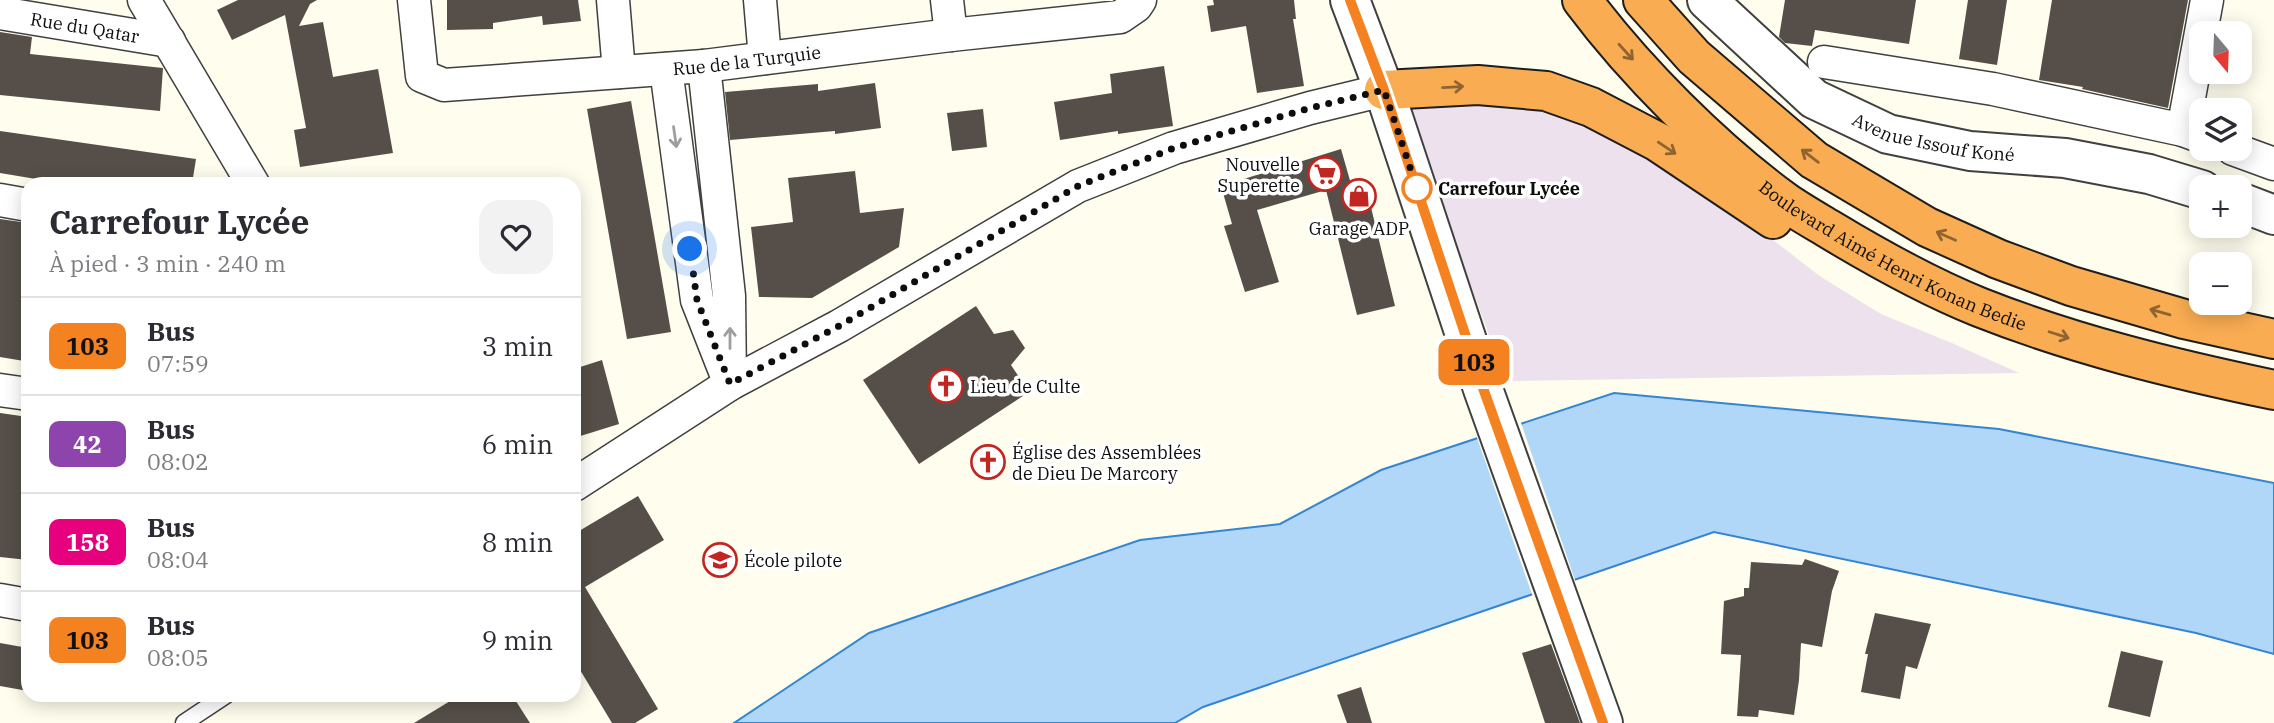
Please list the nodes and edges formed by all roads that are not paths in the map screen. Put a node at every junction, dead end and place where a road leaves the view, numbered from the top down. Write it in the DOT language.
graph roads {
  1 [pos="144,0"];
  2 [pos="414,0"];
  3 [pos="613,0"];
  4 [pos="760,0"];
  5 [pos="947,0"];
  6 [pos="1140,0"];
  7 [pos="1350,0"];
  8 [pos="1582,0"];
  9 [pos="1643,0"];
  10 [pos="1707,0"];
  11 [pos="2207,0"];
  12 [pos="0,13"];
  13 [pos="951,35"];
  14 [pos="169,41"];
  15 [pos="765,58"];
  16 [pos="1824,62"];
  17 [pos="704,66"];
  18 [pos="666,69"];
  19 [pos="619,72"];
  20 [pos="1384,90"];
  21 [pos="2196,98"];
  22 [pos="2189,132"];
  23 [pos="2252,156"];
  24 [pos="2274,164"];
  25 [pos="249,177"];
  26 [pos="2189,186"];
  27 [pos="0,200"];
  28 [pos="21,204"];
  29 [pos="2252,207"];
  30 [pos="2274,215"];
  31 [pos="1841,236"];
  32 [pos="2274,339"];
  33 [pos="730,384"];
  34 [pos="0,390"];
  35 [pos="2274,390"];
  36 [pos="21,393"];
  37 [pos="581,480"];
  38 [pos="0,600"];
  39 [pos="21,603"];
  40 [pos="216,702"];
  41 [pos="184,723"];
  42 [pos="1603,723"];
  1 -- 14 [label="street"];
  2 -- 19 [label="street, Rue de la Turquie"];
  3 -- 19 [label="street"];
  4 -- 15 [label="street"];
  5 -- 13 [label="street"];
  6 -- 13 [label="street, Rue de la Turquie"];
  7 -- 20 [label="street"];
  8 -- 31 [label="highway, Boulevard Aimé Henri Konan Bedie, one-way"];
  32 -- 9 [label="highway, Boulevard Aimé Henri Konan Bedie, one-way"];
  10 -- 26 [label="street, Avenue Issouf Koné"];
  11 -- 21 [label="street"];
  12 -- 14 [label="street, Rue du Qatar"];
  13 -- 15 [label="street, Rue de la Turquie"];
  14 -- 25 [label="street"];
  15 -- 17 [label="street, Rue de la Turquie"];
  16 -- 22 [label="street"];
  17 -- 18 [label="street, Rue de la Turquie"];
  33 -- 17 [label="street, one-way"];
  18 -- 19 [label="street, Rue de la Turquie"];
  18 -- 33 [label="street, one-way"];
  20 -- 31 [label="highway, one-way"];
  20 -- 33 [label="street"];
  20 -- 42 [label="street"];
  23 -- 24 [label="street"];
  27 -- 28 [label="street"];
  29 -- 30 [label="street"];
  31 -- 35 [label="highway, Boulevard Aimé Henri Konan Bedie, one-way"];
  33 -- 37 [label="street"];
  34 -- 36 [label="street"];
  38 -- 39 [label="street"];
  40 -- 41 [label="lane"];
}
